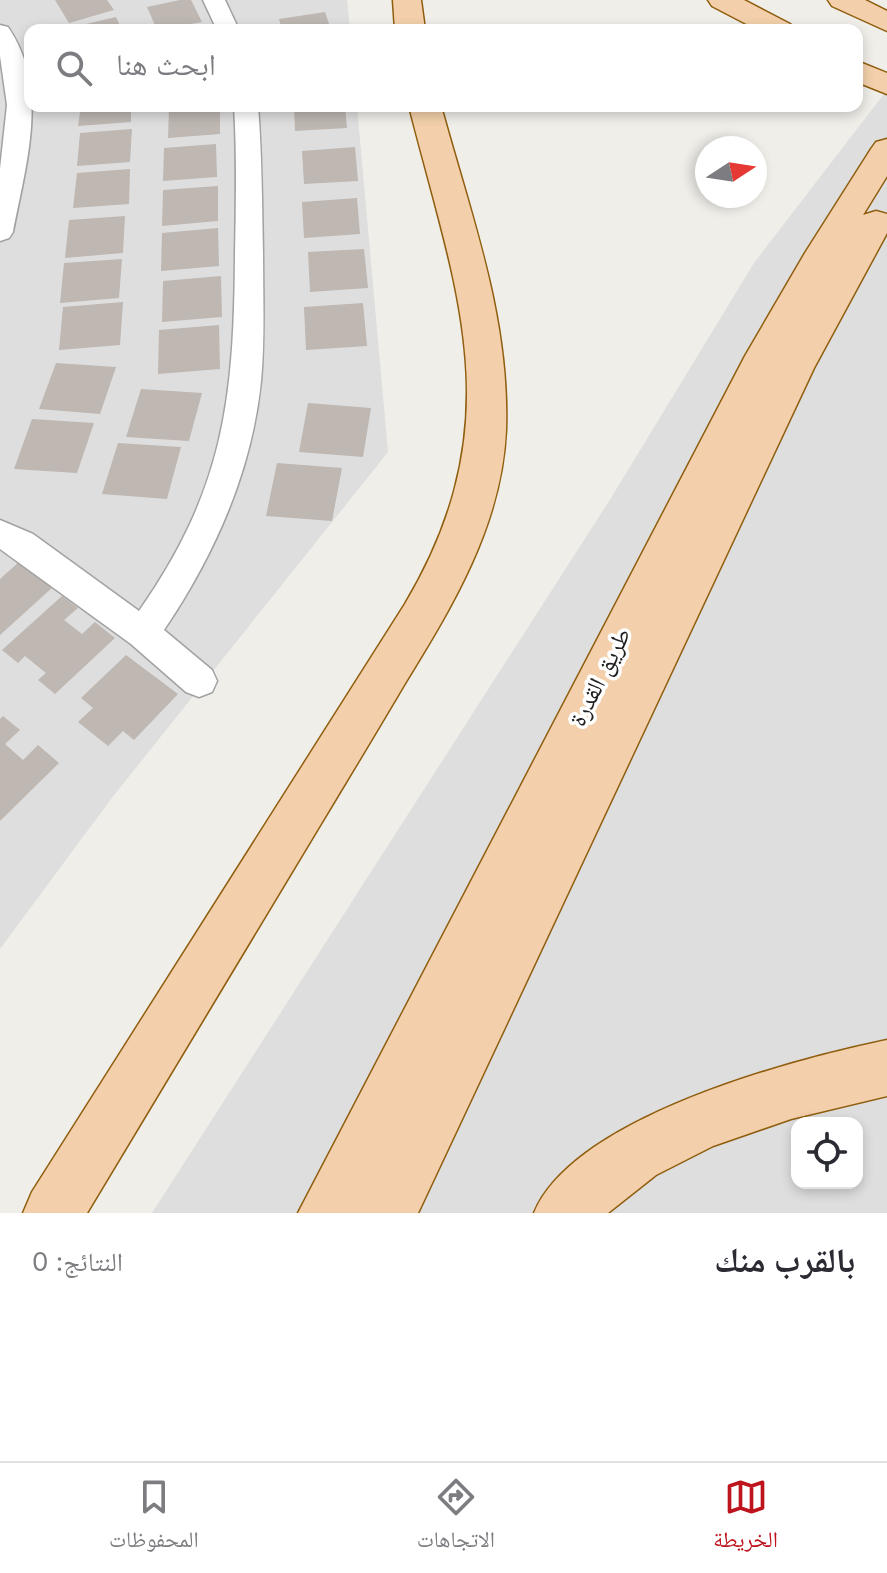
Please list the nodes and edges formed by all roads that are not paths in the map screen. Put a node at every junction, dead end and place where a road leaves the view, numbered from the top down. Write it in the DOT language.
graph roads {
  1 [pos="214,0"];
  2 [pos="407,0"];
  3 [pos="722,0"];
  4 [pos="842,0"];
  5 [pos="887,22"];
  6 [pos="225,24"];
  7 [pos="409,24"];
  8 [pos="768,24"];
  9 [pos="0,32"];
  10 [pos="863,73"];
  11 [pos="887,85"];
  12 [pos="246,112"];
  13 [pos="427,112"];
  14 [pos="887,149"];
  15 [pos="887,203"];
  16 [pos="0,232"];
  17 [pos="780,362"];
  18 [pos="0,533"];
  19 [pos="143,633"];
  20 [pos="199,681"];
  21 [pos="887,1068"];
  22 [pos="53,1213"];
  23 [pos="328,1213"];
  24 [pos="387,1213"];
  25 [pos="564,1213"];
  1 -- 6 [label="street"];
  2 -- 7 [label="main road"];
  3 -- 8 [label="main road"];
  4 -- 5 [label="main road"];
  9 -- 16 [label="street"];
  10 -- 11 [label="main road"];
  12 -- 19 [label="street"];
  13 -- 22 [label="main road"];
  14 -- 17 [label="main road, طريق القدرة"];
  15 -- 17 [label="main road, طريق القدرة"];
  17 -- 23 [label="main road, طريق القدرة"];
  17 -- 24 [label="main road, طريق القدرة"];
  18 -- 19 [label="street"];
  19 -- 20 [label="street"];
  21 -- 25 [label="main road"];
}
